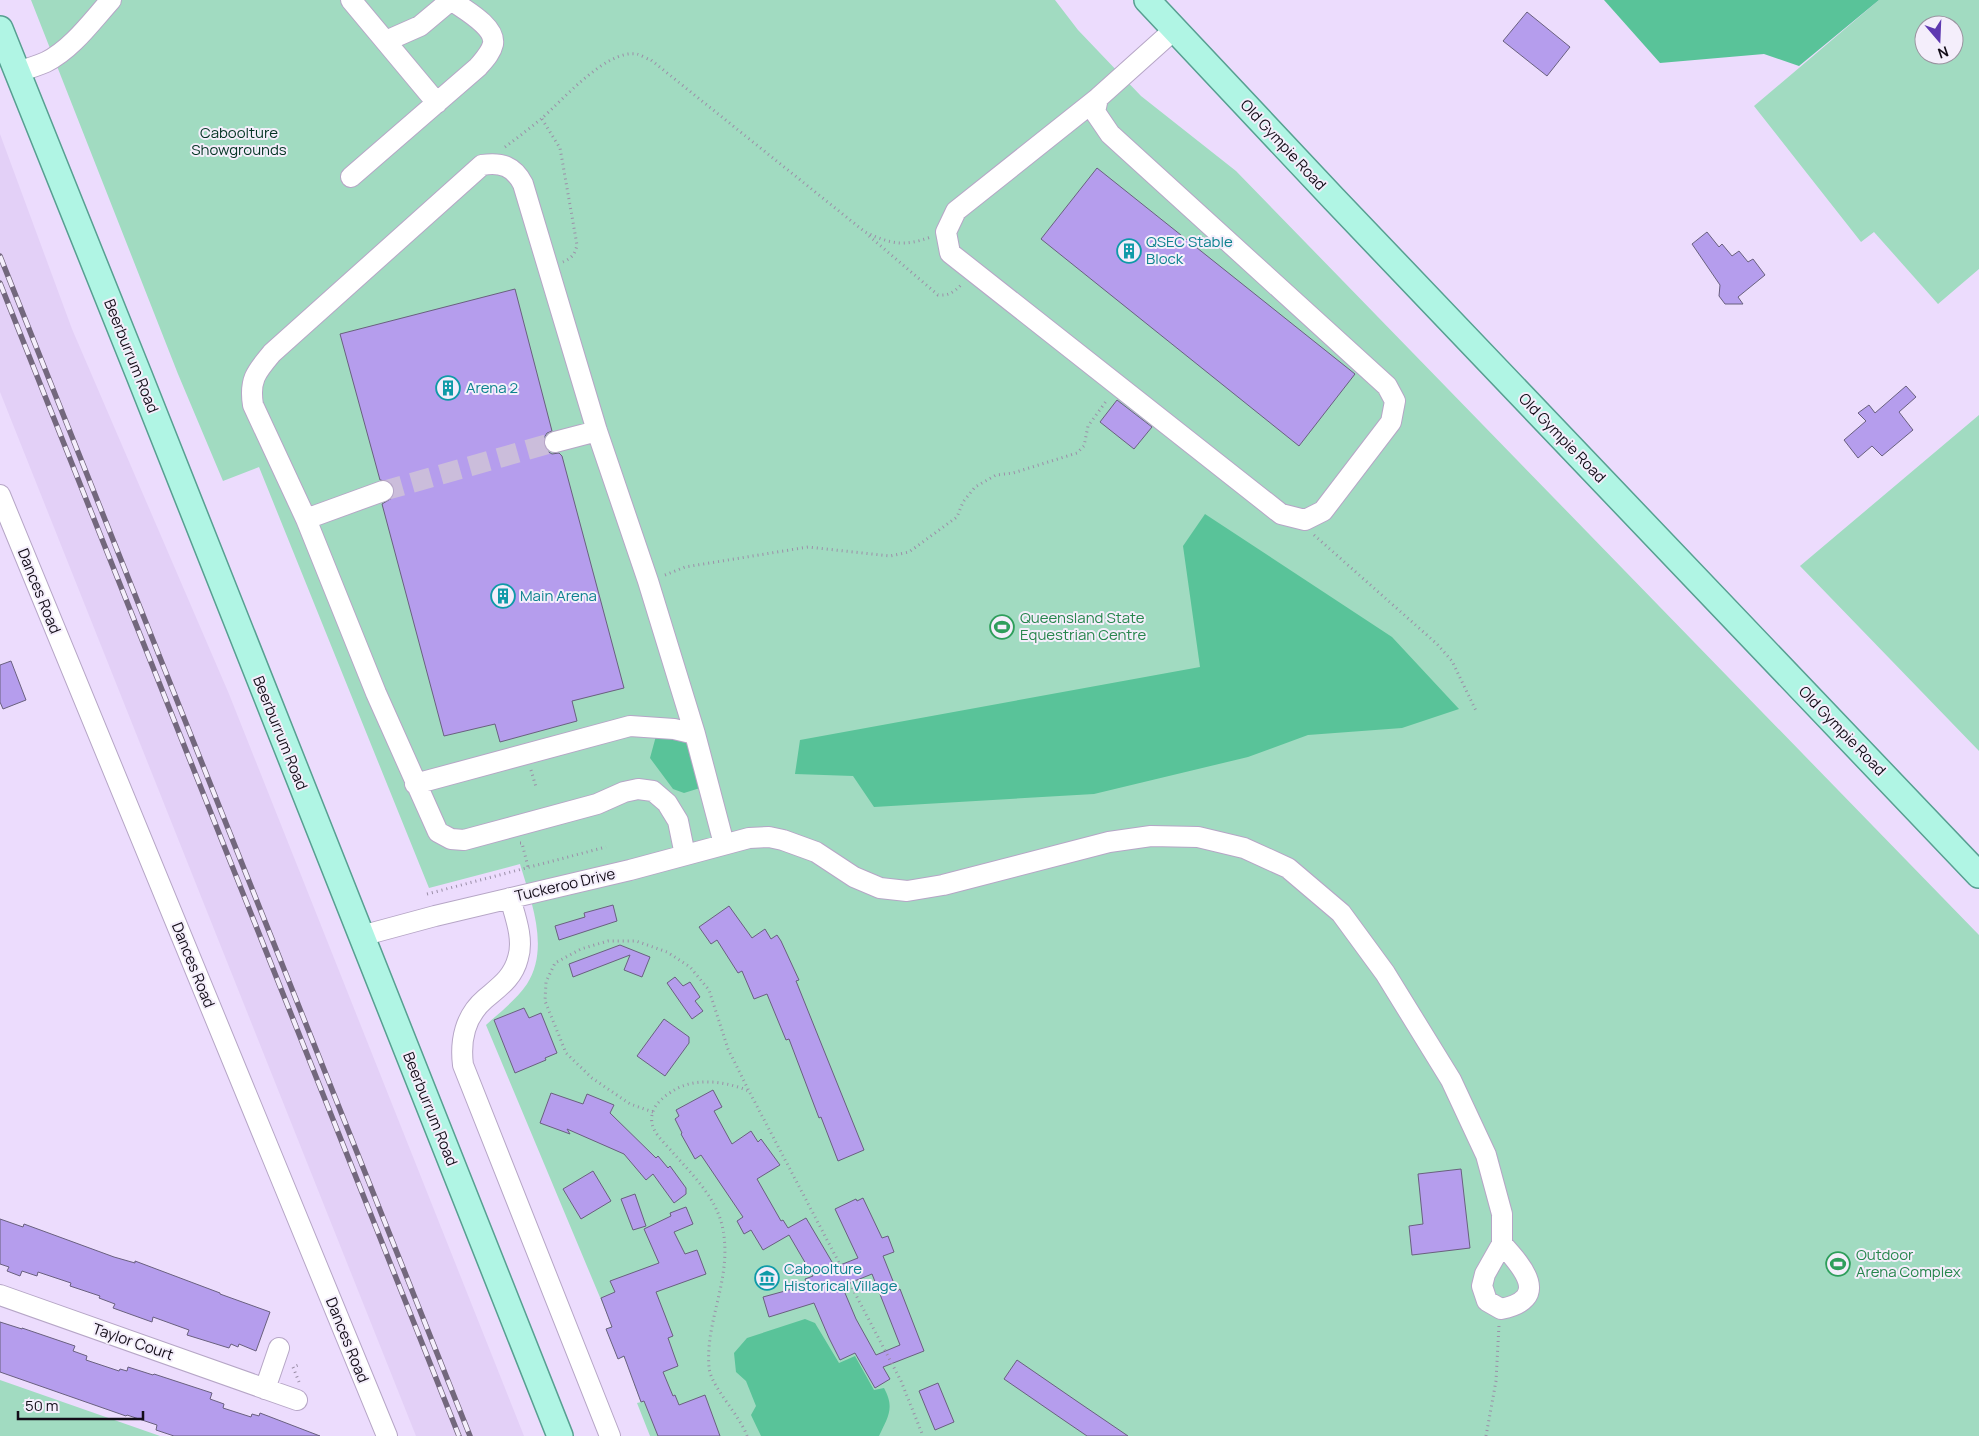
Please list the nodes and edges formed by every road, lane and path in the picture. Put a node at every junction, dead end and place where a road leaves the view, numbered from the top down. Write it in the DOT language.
graph roads {
  1 [pos="112,0"];
  2 [pos="351,0"];
  3 [pos="451,0"];
  4 [pos="1147,0"];
  5 [pos="0,29"];
  6 [pos="1175,29"];
  7 [pos="386,41"];
  8 [pos="17,72"];
  9 [pos="1098,98"];
  10 [pos="436,103"];
  11 [pos="542,119"];
  12 [pos="501,165"];
  13 [pos="352,177"];
  14 [pos="865,232"];
  15 [pos="946,232"];
  16 [pos="549,267"];
  17 [pos="974,272"];
  18 [pos="1118,385"];
  19 [pos="597,431"];
  20 [pos="555,442"];
  21 [pos="383,490"];
  22 [pos="2,506"];
  23 [pos="306,519"];
  24 [pos="1305,520"];
  25 [pos="648,581"];
  26 [pos="1478,713"];
  27 [pos="695,734"];
  28 [pos="415,784"];
  29 [pos="724,844"];
  30 [pos="606,847"];
  31 [pos="685,855"];
  32 [pos="1979,875"];
  33 [pos="427,894"];
  34 [pos="510,898"];
  35 [pos="361,936"];
  36 [pos="749,1091"];
  37 [pos="653,1112"];
  38 [pos="1502,1244"];
  39 [pos="0,1295"];
  40 [pos="1501,1309"];
  41 [pos="279,1348"];
  42 [pos="265,1389"];
  43 [pos="297,1400"];
  44 [pos="387,1436"];
  45 [pos="560,1436"];
  46 [pos="610,1436"];
  47 [pos="747,1436"];
  48 [pos="923,1436"];
  49 [pos="1486,1436"];
  1 -- 8 [label="street"];
  2 -- 7 [label="street"];
  3 -- 7 [label="street"];
  3 -- 10 [label="street"];
  4 -- 6 [label="main road, Old Gympie Road"];
  5 -- 8 [label="main road, Beerburrum Road"];
  6 -- 9 [label="street"];
  6 -- 32 [label="main road, Old Gympie Road"];
  7 -- 10 [label="street"];
  8 -- 35 [label="main road, Beerburrum Road"];
  9 -- 15 [label="street"];
  9 -- 24 [label="street"];
  10 -- 13 [label="street"];
  11 -- 12 [label="path"];
  11 -- 14 [label="path"];
  11 -- 16 [label="path"];
  12 -- 16 [label="street"];
  12 -- 23 [label="street"];
  14 -- 15 [label="path"];
  14 -- 17 [label="path"];
  15 -- 17 [label="street"];
  16 -- 19 [label="street"];
  17 -- 18 [label="street"];
  18 -- 24 [label="street"];
  18 -- 25 [label="path"];
  19 -- 20 [label="street"];
  19 -- 25 [label="street"];
  21 -- 23 [label="street"];
  22 -- 44 [label="street, Dances Road"];
  23 -- 28 [label="street"];
  24 -- 26 [label="path"];
  25 -- 27 [label="street"];
  27 -- 28 [label="street"];
  27 -- 29 [label="street"];
  28 -- 31 [label="street"];
  29 -- 31 [label="street, Tuckeroo Drive"];
  29 -- 38 [label="street, Tuckeroo Drive"];
  30 -- 33 [label="path"];
  31 -- 34 [label="street, Tuckeroo Drive"];
  34 -- 35 [label="street, Tuckeroo Drive"];
  34 -- 46 [label="street"];
  35 -- 45 [label="main road, Beerburrum Road"];
  36 -- 37 [label="path"];
  36 -- 37 [label="path"];
  36 -- 48 [label="path"];
  37 -- 47 [label="path"];
  38 -- 40 [label="street"];
  38 -- 40 [label="street"];
  39 -- 42 [label="street, Taylor Court"];
  40 -- 49 [label="path"];
  41 -- 42 [label="street"];
  42 -- 43 [label="street, Taylor Court"];
}
